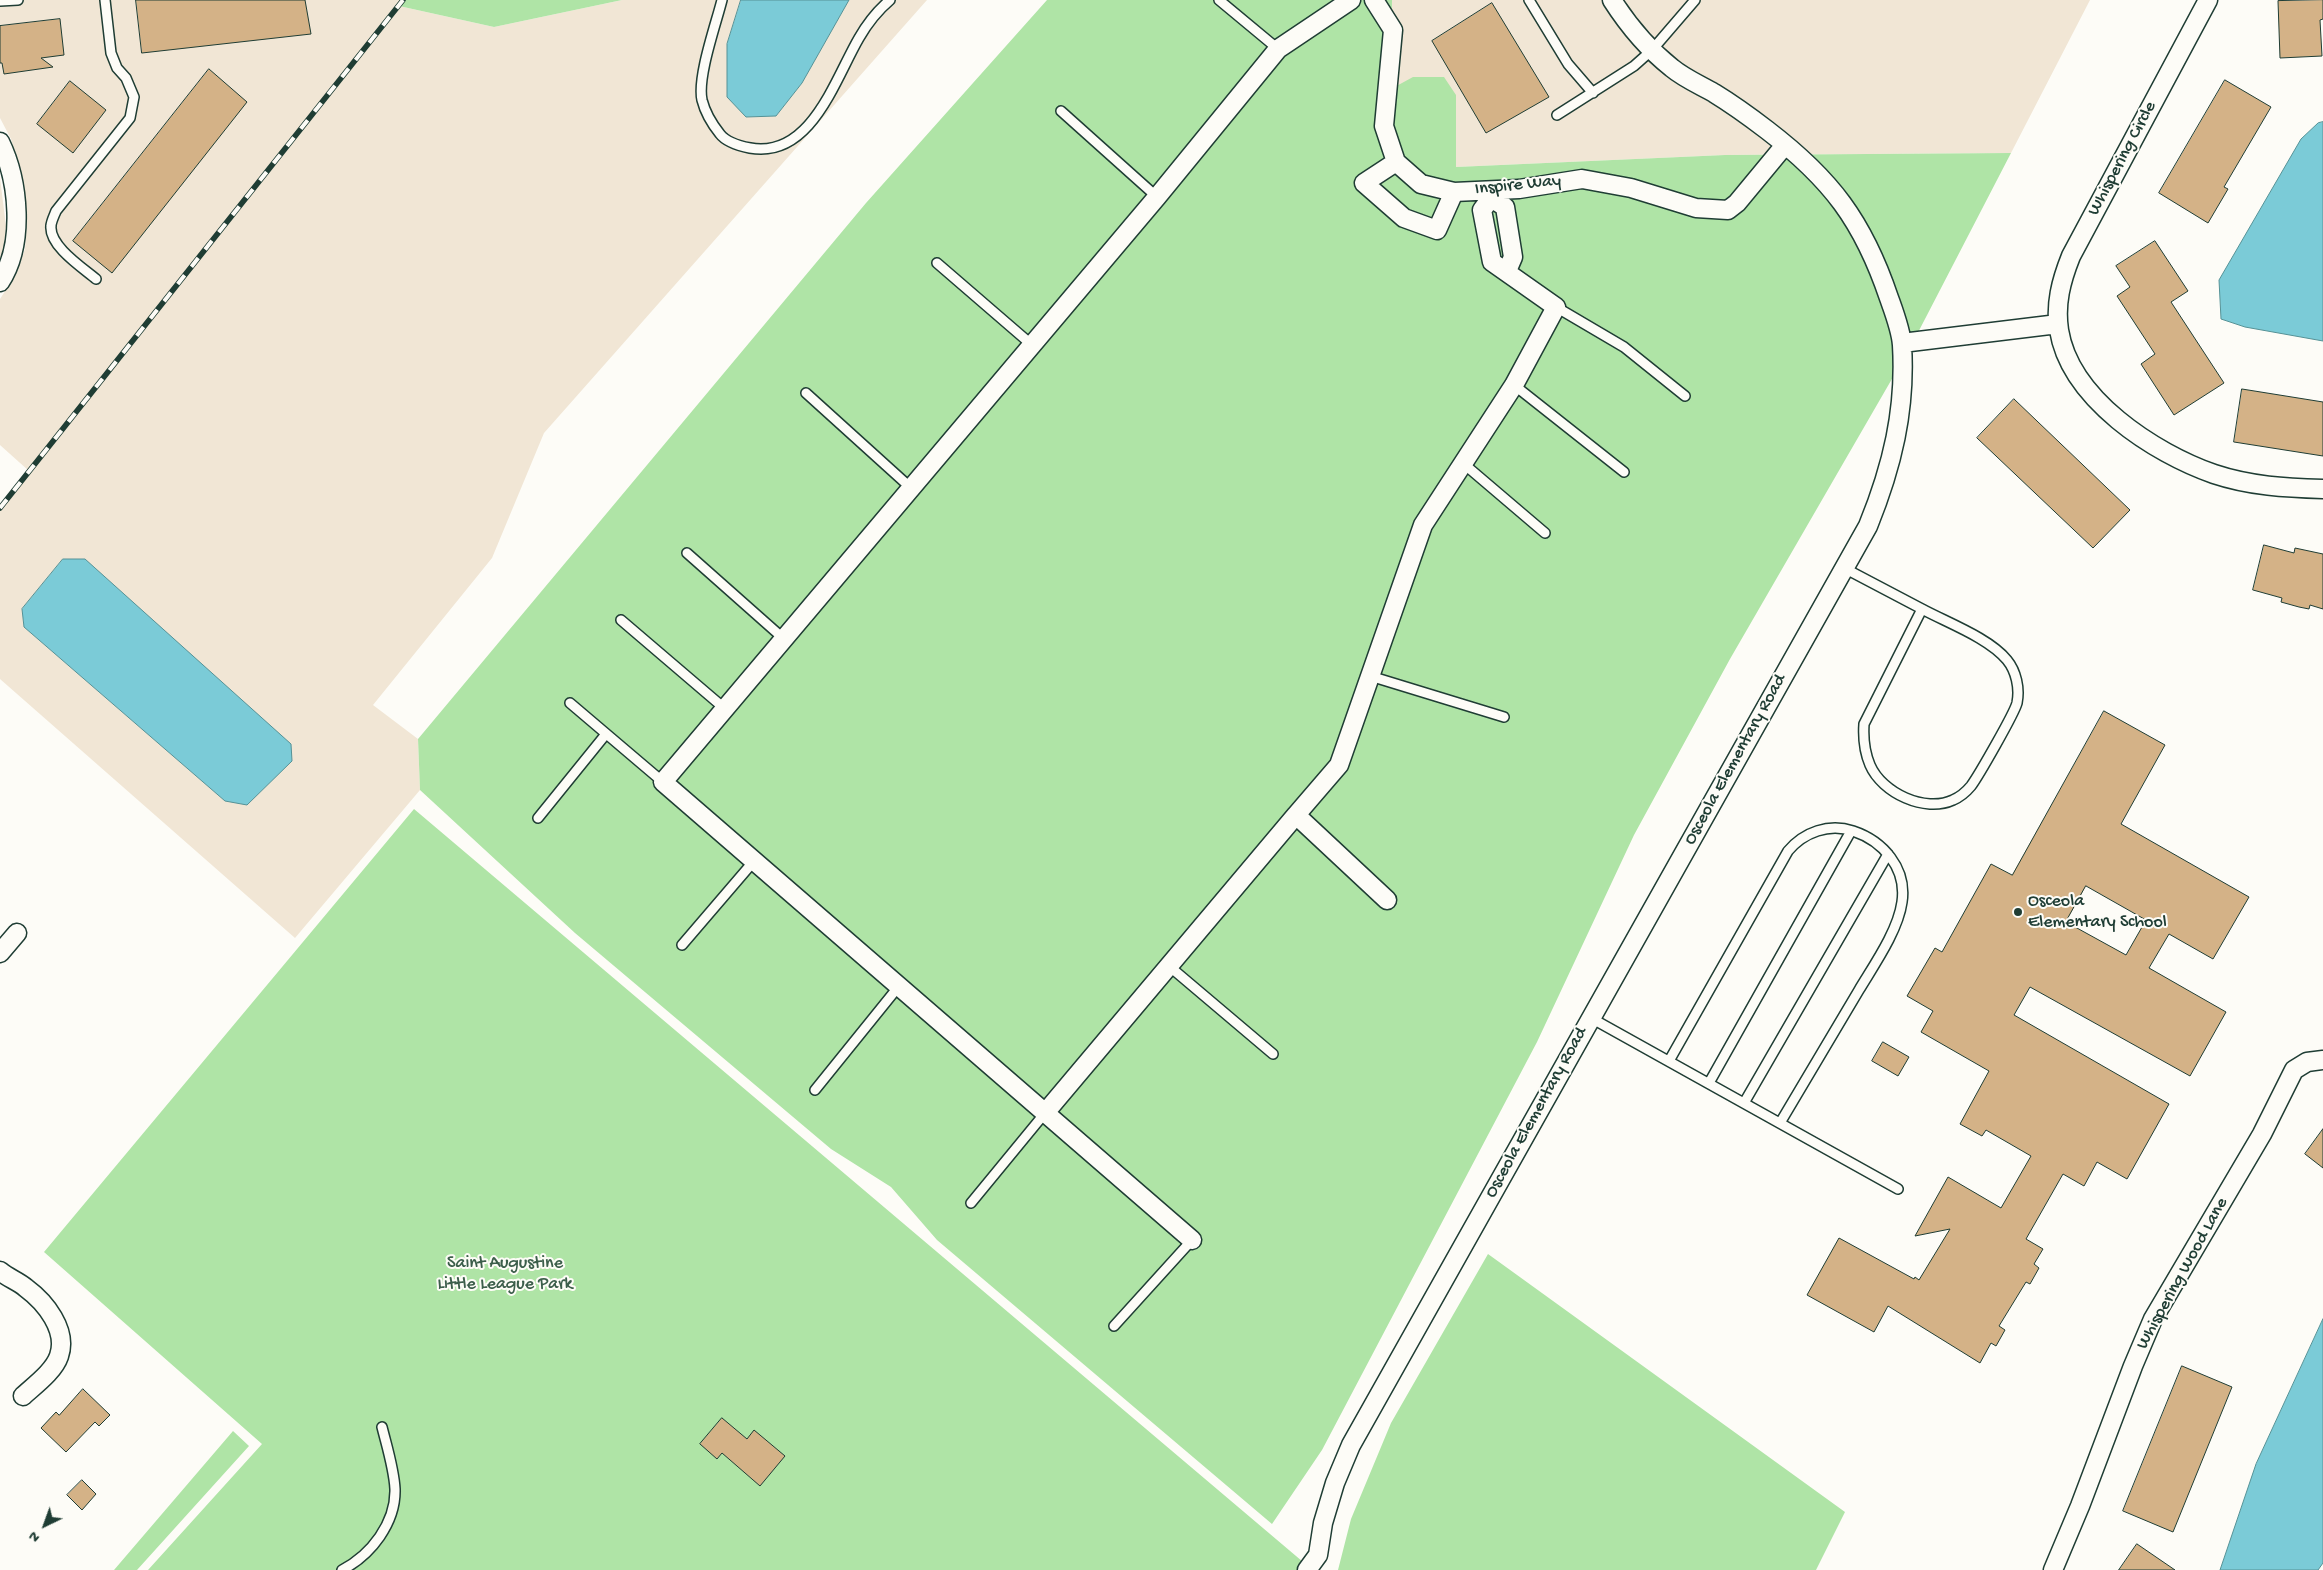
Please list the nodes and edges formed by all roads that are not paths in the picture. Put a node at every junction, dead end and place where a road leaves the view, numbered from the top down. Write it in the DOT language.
graph roads {
  1 [pos="18,0"];
  2 [pos="105,0"];
  3 [pos="722,0"];
  4 [pos="890,0"];
  5 [pos="1219,0"];
  6 [pos="1351,0"];
  7 [pos="1374,0"];
  8 [pos="1529,0"];
  9 [pos="1612,0"];
  10 [pos="1695,0"];
  11 [pos="2208,0"];
  12 [pos="0,1"];
  13 [pos="1278,49"];
  14 [pos="1652,50"];
  15 [pos="1593,93"];
  16 [pos="1061,110"];
  17 [pos="1557,115"];
  18 [pos="0,142"];
  19 [pos="1785,145"];
  20 [pos="1396,162"];
  21 [pos="1454,192"];
  22 [pos="1491,195"];
  23 [pos="1157,197"];
  24 [pos="938,263"];
  25 [pos="96,279"];
  26 [pos="0,282"];
  27 [pos="1556,307"];
  28 [pos="2058,324"];
  29 [pos="1902,343"];
  30 [pos="1032,345"];
  31 [pos="1514,385"];
  32 [pos="806,393"];
  33 [pos="1685,396"];
  34 [pos="1464,464"];
  35 [pos="1624,472"];
  36 [pos="911,488"];
  37 [pos="2323,489"];
  38 [pos="1546,532"];
  39 [pos="687,553"];
  40 [pos="1844,568"];
  41 [pos="1922,609"];
  42 [pos="621,620"];
  43 [pos="784,639"];
  44 [pos="1370,676"];
  45 [pos="570,703"];
  46 [pos="724,708"];
  47 [pos="1504,717"];
  48 [pos="606,734"];
  49 [pos="663,782"];
  50 [pos="1296,815"];
  51 [pos="538,818"];
  52 [pos="1851,830"];
  53 [pos="1888,854"];
  54 [pos="754,861"];
  55 [pos="1387,900"];
  56 [pos="17,933"];
  57 [pos="682,945"];
  58 [pos="0,953"];
  59 [pos="1169,966"];
  60 [pos="899,986"];
  61 [pos="1591,1018"];
  62 [pos="1273,1054"];
  63 [pos="2323,1060"];
  64 [pos="1669,1061"];
  65 [pos="1709,1083"];
  66 [pos="815,1090"];
  67 [pos="1744,1103"];
  68 [pos="1045,1113"];
  69 [pos="1780,1123"];
  70 [pos="1898,1189"];
  71 [pos="971,1202"];
  72 [pos="1192,1240"];
  73 [pos="0,1271"];
  74 [pos="1114,1326"];
  75 [pos="23,1396"];
  76 [pos="382,1427"];
  77 [pos="342,1570"];
  78 [pos="1307,1570"];
  79 [pos="2053,1570"];
  1 -- 12 [label="lane"];
  2 -- 25 [label="lane"];
  3 -- 4 [label="lane"];
  5 -- 13 [label="lane"];
  6 -- 13 [label="street"];
  7 -- 20 [label="street"];
  8 -- 15 [label="lane"];
  9 -- 14 [label="street, Osceola Elementary Road"];
  10 -- 14 [label="lane"];
  11 -- 28 [label="street, Whispering Circle"];
  13 -- 23 [label="street"];
  14 -- 15 [label="lane"];
  14 -- 19 [label="street, Osceola Elementary Road"];
  15 -- 17 [label="lane"];
  16 -- 23 [label="lane"];
  18 -- 26 [label="street"];
  19 -- 22 [label="street, Inspire Way"];
  19 -- 29 [label="street, Osceola Elementary Road"];
  20 -- 21 [label="street, Inspire Way"];
  20 -- 21 [label="street"];
  21 -- 22 [label="street, Inspire Way"];
  22 -- 27 [label="street"];
  23 -- 30 [label="street"];
  24 -- 30 [label="lane"];
  27 -- 31 [label="street"];
  27 -- 33 [label="lane"];
  28 -- 29 [label="street"];
  28 -- 37 [label="street, Whispering Circle"];
  29 -- 40 [label="street, Osceola Elementary Road"];
  30 -- 36 [label="street"];
  31 -- 34 [label="street"];
  31 -- 35 [label="lane"];
  32 -- 36 [label="lane"];
  34 -- 38 [label="lane"];
  34 -- 44 [label="street"];
  36 -- 43 [label="street"];
  39 -- 43 [label="lane"];
  40 -- 41 [label="lane"];
  40 -- 61 [label="street, Osceola Elementary Road"];
  41 -- 41 [label="lane"];
  42 -- 46 [label="lane"];
  43 -- 46 [label="street"];
  44 -- 47 [label="lane"];
  44 -- 50 [label="street"];
  45 -- 48 [label="lane"];
  46 -- 49 [label="street"];
  48 -- 49 [label="lane"];
  48 -- 51 [label="lane"];
  49 -- 54 [label="street"];
  50 -- 55 [label="street"];
  50 -- 59 [label="street"];
  52 -- 53 [label="lane"];
  52 -- 64 [label="lane"];
  52 -- 65 [label="lane"];
  53 -- 67 [label="lane"];
  53 -- 69 [label="lane"];
  54 -- 57 [label="lane"];
  54 -- 60 [label="street"];
  56 -- 58 [label="street"];
  59 -- 62 [label="lane"];
  59 -- 68 [label="street"];
  60 -- 66 [label="lane"];
  60 -- 68 [label="street"];
  61 -- 64 [label="lane"];
  61 -- 78 [label="street, Osceola Elementary Road"];
  63 -- 79 [label="street, Whispering Wood Lane"];
  64 -- 65 [label="lane"];
  65 -- 67 [label="lane"];
  67 -- 69 [label="lane"];
  68 -- 71 [label="lane"];
  68 -- 72 [label="street"];
  69 -- 70 [label="lane"];
  72 -- 74 [label="lane"];
  73 -- 75 [label="street"];
  76 -- 77 [label="lane"];
}
